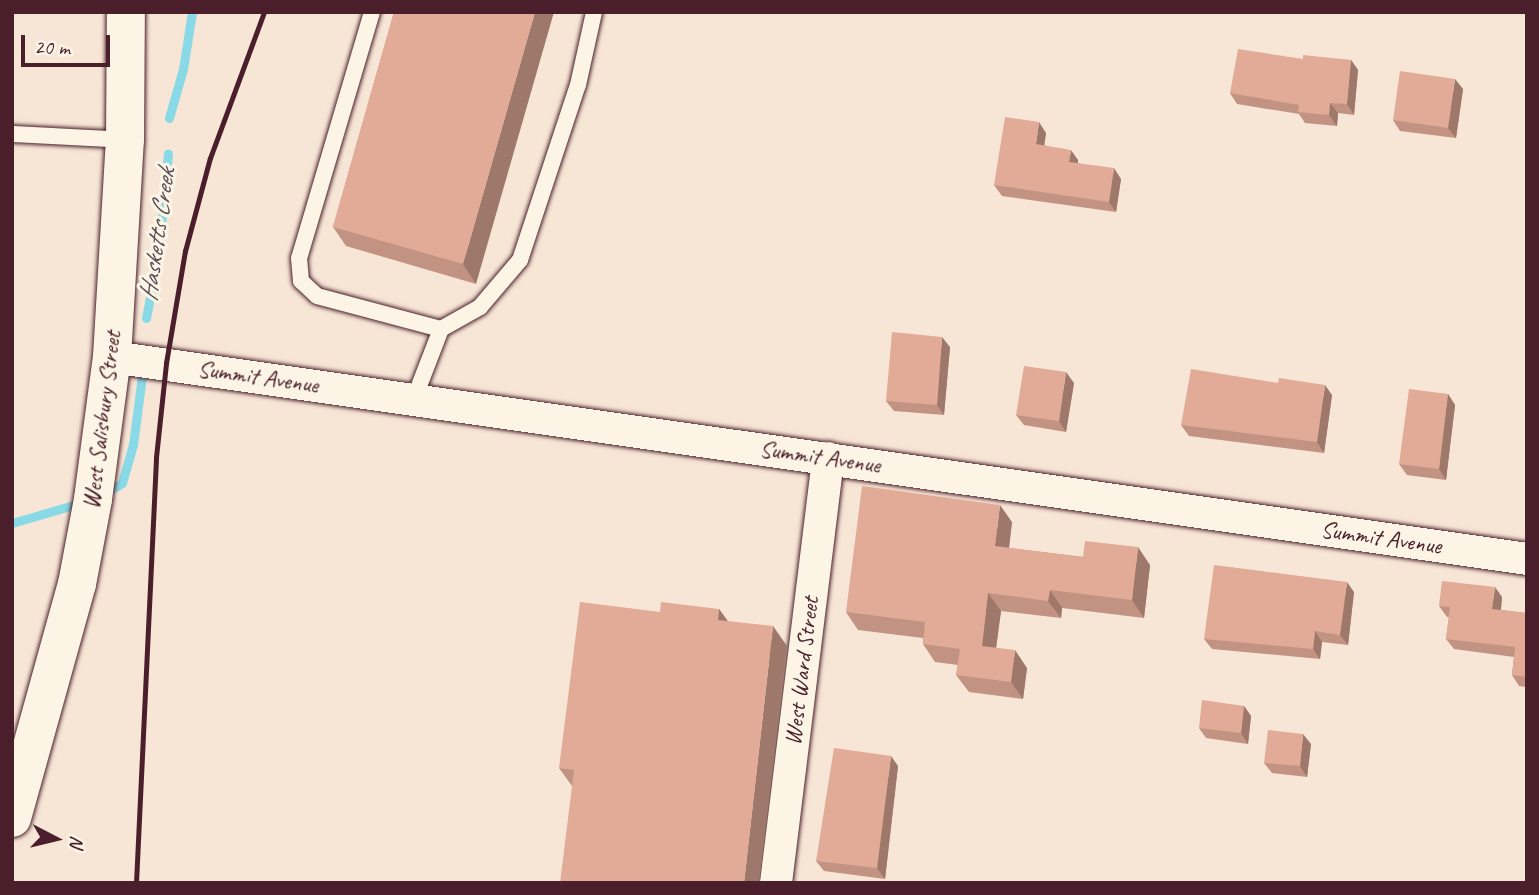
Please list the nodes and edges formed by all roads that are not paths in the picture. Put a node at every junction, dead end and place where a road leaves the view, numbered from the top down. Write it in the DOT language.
graph roads {
  1 [pos="127,12"];
  2 [pos="372,12"];
  3 [pos="594,12"];
  4 [pos="12,134"];
  5 [pos="125,140"];
  6 [pos="441,329"];
  7 [pos="112,357"];
  8 [pos="414,399"];
  9 [pos="828,458"];
  10 [pos="1527,559"];
  11 [pos="12,818"];
  12 [pos="776,883"];
  1 -- 5 [label="main road, West Salisbury Street"];
  2 -- 6 [label="lane"];
  3 -- 6 [label="lane"];
  4 -- 5 [label="lane"];
  5 -- 7 [label="main road, West Salisbury Street"];
  6 -- 8 [label="lane"];
  7 -- 8 [label="street, Summit Avenue"];
  7 -- 11 [label="main road, West Salisbury Street"];
  8 -- 9 [label="street, Summit Avenue"];
  9 -- 10 [label="street, Summit Avenue"];
  9 -- 12 [label="street, West Ward Street"];
}
